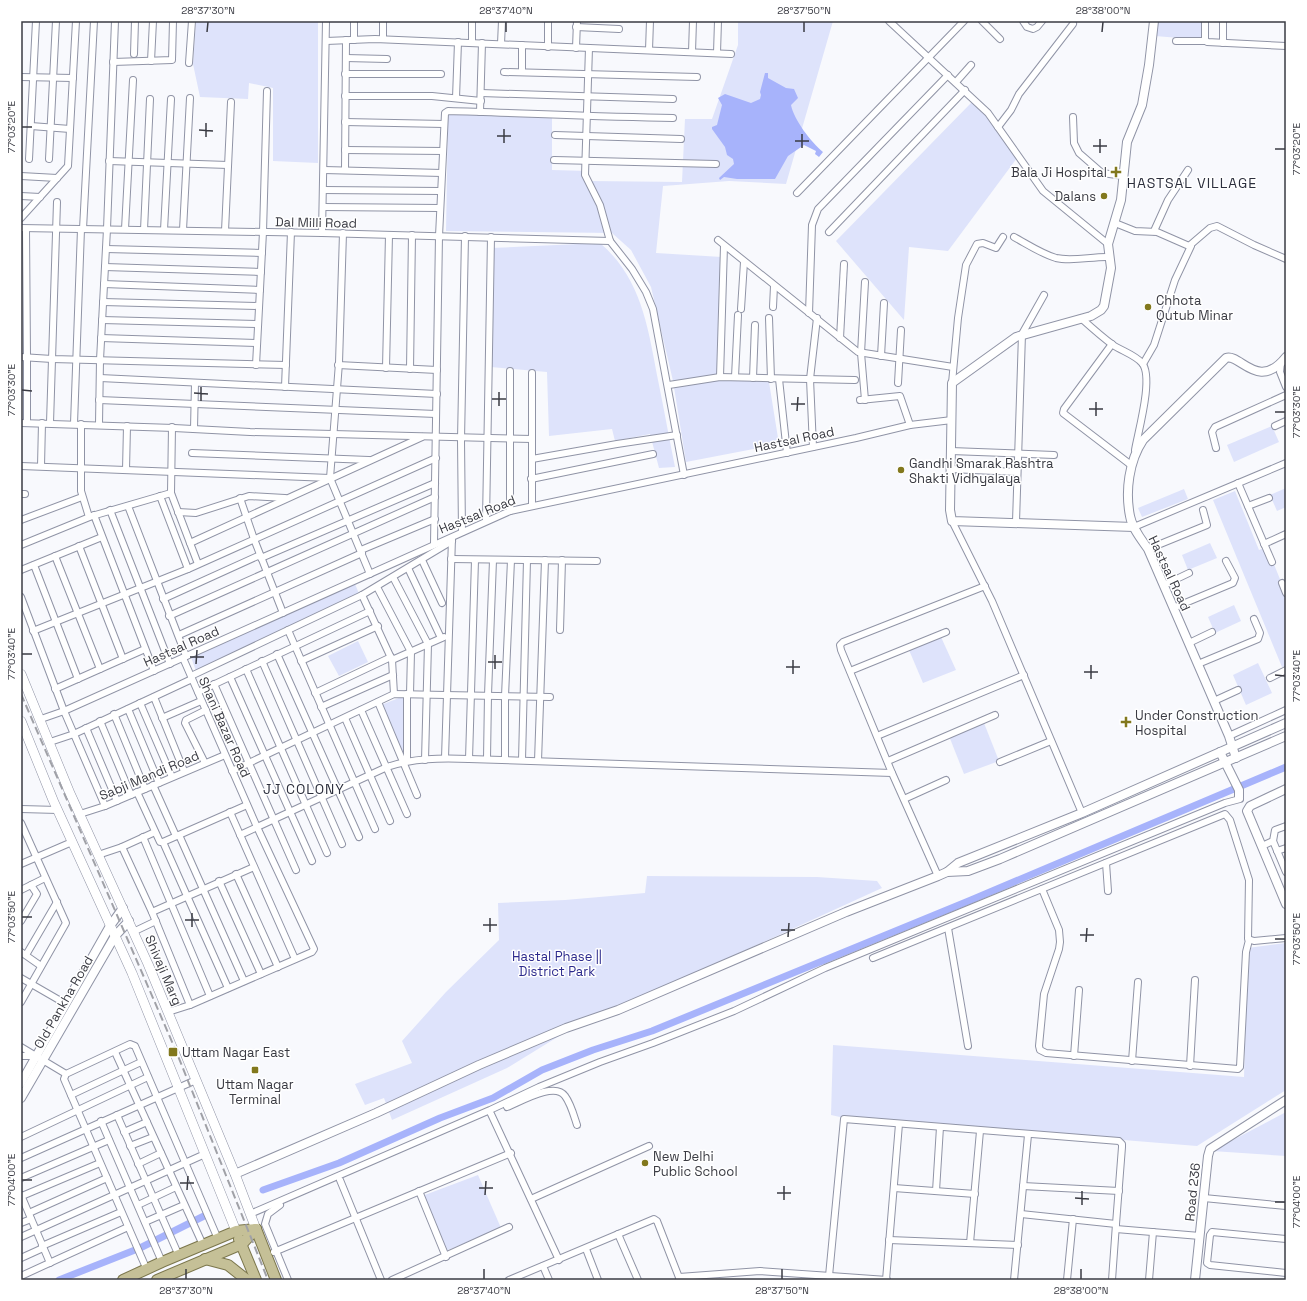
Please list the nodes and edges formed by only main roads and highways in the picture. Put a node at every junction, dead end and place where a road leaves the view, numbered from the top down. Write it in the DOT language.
graph roads {
  1 [pos="21,674"];
  2 [pos="21,721"];
  3 [pos="256,1229"];
  4 [pos="236,1231"];
  5 [pos="242,1244"];
  6 [pos="205,1259"];
  7 [pos="123,1280"];
  8 [pos="157,1280"];
  9 [pos="246,1280"];
  10 [pos="256,1280"];
  11 [pos="276,1280"];
  1 -- 3 [label="main road, Shivaji Marg"];
  2 -- 4 [label="main road"];
  3 -- 4 [label="main road"];
  3 -- 5 [label="main road"];
  3 -- 11 [label="main road, Shivaji Marg"];
  4 -- 5 [label="main road"];
  4 -- 7 [label="main road"];
  5 -- 6 [label="main road"];
  5 -- 10 [label="main road"];
  6 -- 8 [label="main road"];
  6 -- 9 [label="main road"];
}
